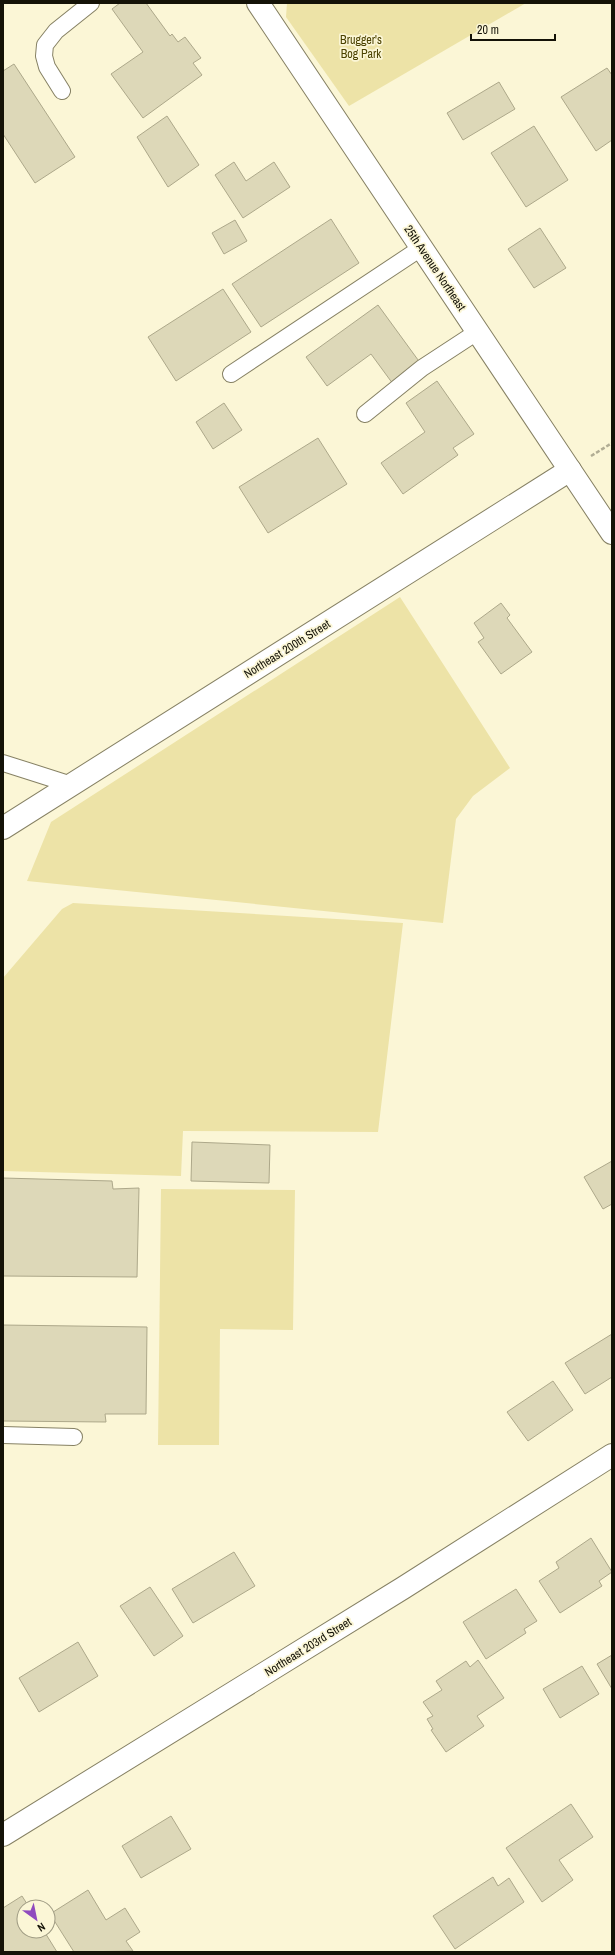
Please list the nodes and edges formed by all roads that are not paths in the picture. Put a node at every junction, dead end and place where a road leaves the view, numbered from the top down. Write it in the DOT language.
graph roads {
  1 [pos="91,3"];
  2 [pos="258,3"];
  3 [pos="62,91"];
  4 [pos="421,248"];
  5 [pos="477,332"];
  6 [pos="231,374"];
  7 [pos="365,414"];
  8 [pos="570,470"];
  9 [pos="612,533"];
  10 [pos="3,764"];
  11 [pos="72,785"];
  12 [pos="3,828"];
  13 [pos="3,1435"];
  14 [pos="74,1437"];
  15 [pos="612,1455"];
  16 [pos="3,1835"];
  1 -- 3 [label="lane"];
  2 -- 4 [label="street, 25th Avenue Northeast"];
  4 -- 5 [label="street, 25th Avenue Northeast"];
  4 -- 6 [label="lane"];
  5 -- 7 [label="lane"];
  5 -- 8 [label="street, 25th Avenue Northeast"];
  8 -- 9 [label="street, 25th Avenue Northeast"];
  8 -- 11 [label="street, Northeast 200th Street"];
  10 -- 11 [label="lane"];
  11 -- 12 [label="street, Northeast 200th Street"];
  13 -- 14 [label="lane"];
  15 -- 16 [label="street, Northeast 203rd Street"];
}
